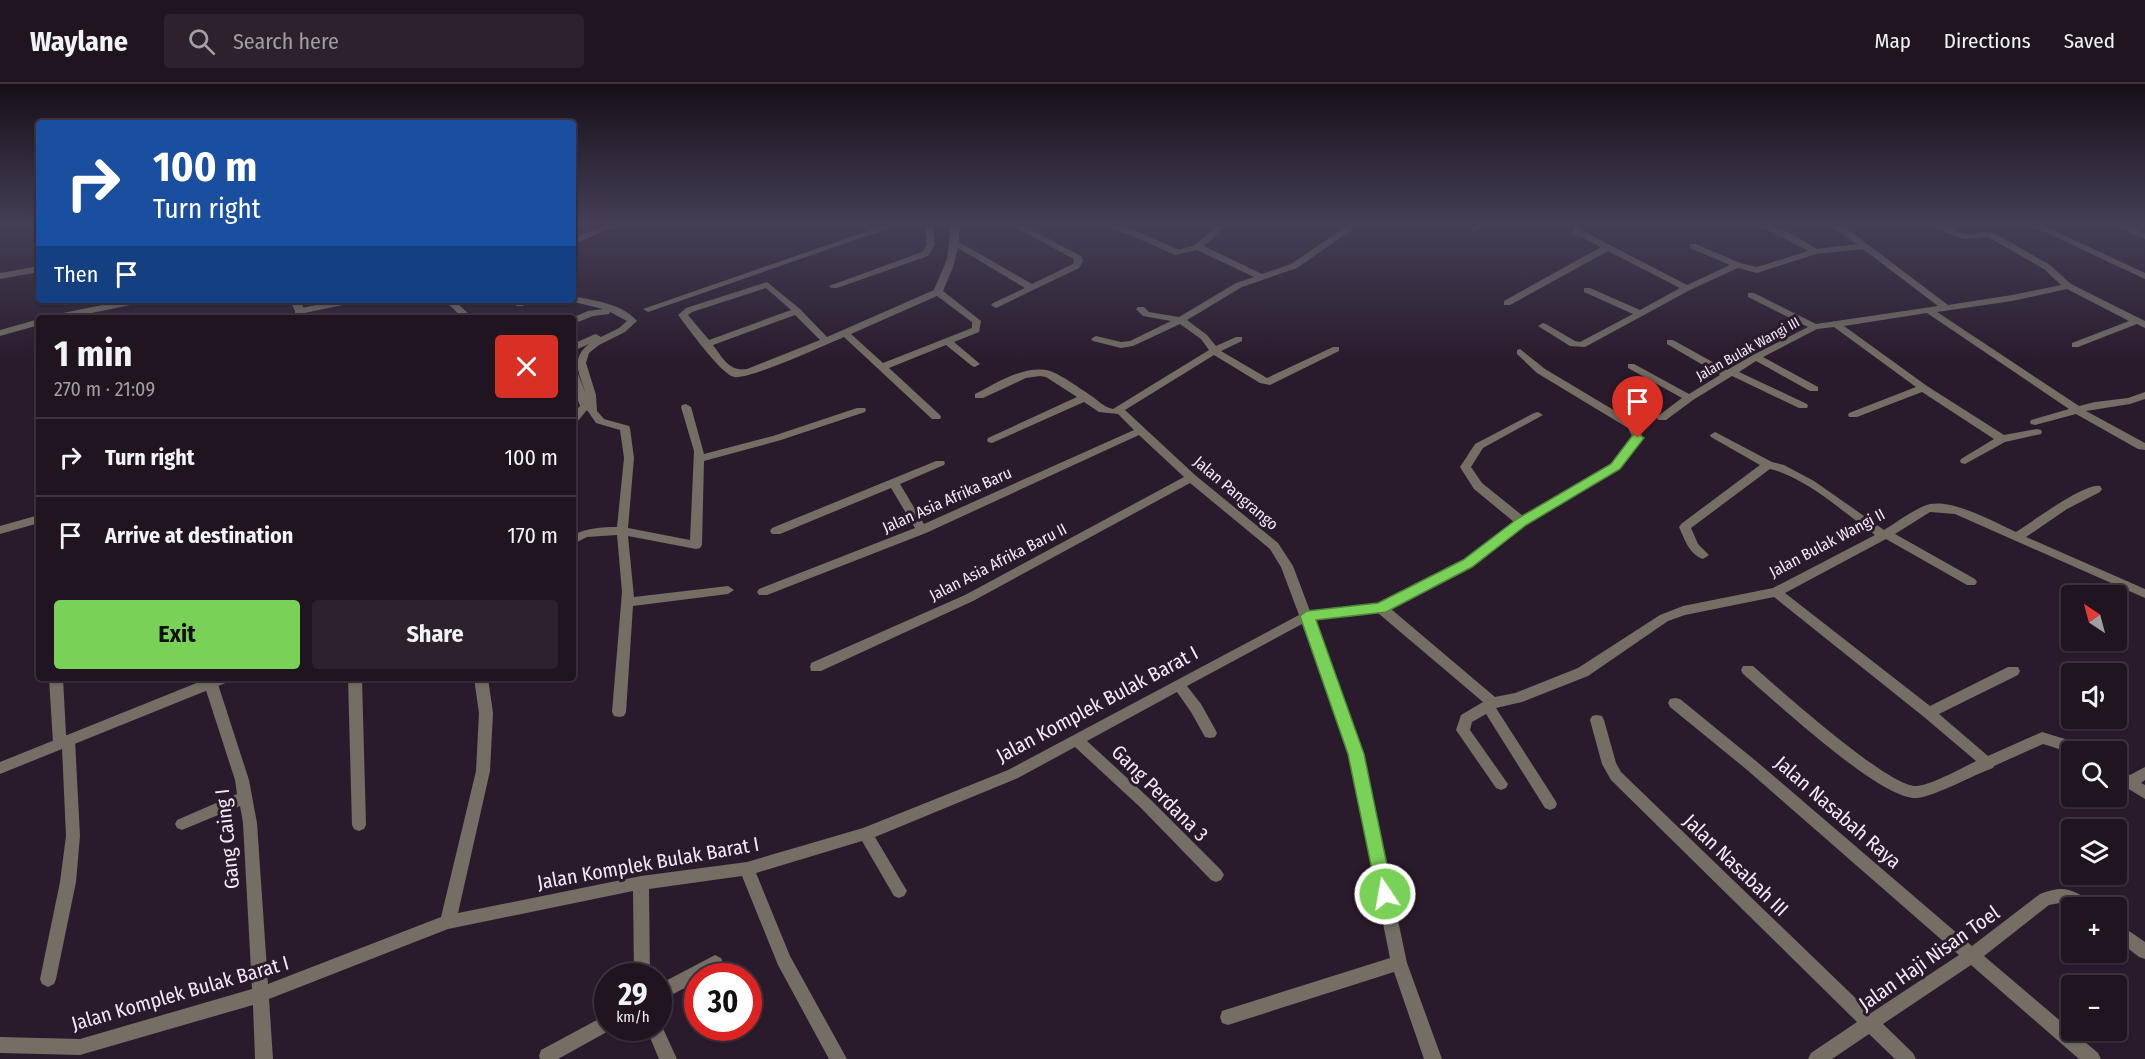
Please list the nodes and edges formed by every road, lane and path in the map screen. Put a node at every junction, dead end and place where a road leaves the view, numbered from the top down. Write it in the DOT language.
graph roads {
  1 [pos="32,270"];
  2 [pos="764,270"];
  3 [pos="881,270"];
  4 [pos="949,270"];
  5 [pos="1000,270"];
  6 [pos="1068,270"];
  7 [pos="1245,270"];
  8 [pos="1284,270"];
  9 [pos="1568,270"];
  10 [pos="1650,270"];
  11 [pos="1727,270"];
  12 [pos="1896,270"];
  13 [pos="2050,270"];
  14 [pos="2131,270"];
  15 [pos="0,276"];
  16 [pos="2145,276"];
  17 [pos="1261,277"];
  18 [pos="834,286"];
  19 [pos="2068,286"];
  20 [pos="1030,287"];
  21 [pos="1687,288"];
  22 [pos="1587,290"];
  23 [pos="938,292"];
  24 [pos="1751,295"];
  25 [pos="576,300"];
  26 [pos="127,303"];
  27 [pos="342,303"];
  28 [pos="452,303"];
  29 [pos="1508,303"];
  30 [pos="996,305"];
  31 [pos="1945,307"];
  32 [pos="648,309"];
  33 [pos="1141,309"];
  34 [pos="1928,310"];
  35 [pos="797,311"];
  36 [pos="1641,314"];
  37 [pos="73,315"];
  38 [pos="300,315"];
  39 [pos="465,315"];
  40 [pos="576,320"];
  41 [pos="1181,320"];
  42 [pos="36,323"];
  43 [pos="1834,323"];
  44 [pos="2141,323"];
  45 [pos="1543,326"];
  46 [pos="1815,327"];
  47 [pos="0,333"];
  48 [pos="845,333"];
  49 [pos="1096,339"];
  50 [pos="1239,339"];
  51 [pos="826,341"];
  52 [pos="948,342"];
  53 [pos="1670,342"];
  54 [pos="707,344"];
  55 [pos="2074,345"];
  56 [pos="576,347"];
  57 [pos="1336,349"];
  58 [pos="1214,351"];
  59 [pos="1520,352"];
  60 [pos="1756,357"];
  61 [pos="975,364"];
  62 [pos="1631,366"];
  63 [pos="882,367"];
  64 [pos="1730,374"];
  65 [pos="576,382"];
  66 [pos="1923,388"];
  67 [pos="1814,389"];
  68 [pos="2145,395"];
  69 [pos="979,396"];
  70 [pos="1086,398"];
  71 [pos="1689,398"];
  72 [pos="1803,406"];
  73 [pos="686,407"];
  74 [pos="861,410"];
  75 [pos="1120,411"];
  76 [pos="2079,411"];
  77 [pos="1538,415"];
  78 [pos="1853,415"];
  79 [pos="576,416"];
  80 [pos="936,417"];
  81 [pos="1662,418"];
  82 [pos="1140,431"];
  83 [pos="1715,435"];
  84 [pos="2002,439"];
  85 [pos="992,440"];
  86 [pos="2145,446"];
  87 [pos="699,459"];
  88 [pos="1965,461"];
  89 [pos="940,463"];
  90 [pos="1768,465"];
  91 [pos="1191,478"];
  92 [pos="894,484"];
  93 [pos="2096,489"];
  94 [pos="36,520"];
  95 [pos="1522,522"];
  96 [pos="0,530"];
  97 [pos="922,530"];
  98 [pos="776,531"];
  99 [pos="622,532"];
  100 [pos="1884,535"];
  101 [pos="2017,537"];
  102 [pos="576,538"];
  103 [pos="1703,555"];
  104 [pos="1971,582"];
  105 [pos="728,590"];
  106 [pos="763,592"];
  107 [pos="1776,592"];
  108 [pos="2145,594"];
  109 [pos="627,602"];
  110 [pos="1381,608"];
  111 [pos="1307,616"];
  112 [pos="816,666"];
  113 [pos="1748,670"];
  114 [pos="2013,671"];
  115 [pos="56,681"];
  116 [pos="209,681"];
  117 [pos="215,681"];
  118 [pos="355,681"];
  119 [pos="481,681"];
  120 [pos="1178,684"];
  121 [pos="1675,703"];
  122 [pos="1491,705"];
  123 [pos="618,712"];
  124 [pos="1929,713"];
  125 [pos="1597,720"];
  126 [pos="1210,733"];
  127 [pos="1076,739"];
  128 [pos="64,742"];
  129 [pos="2061,744"];
  130 [pos="1988,764"];
  131 [pos="0,768"];
  132 [pos="2145,773"];
  133 [pos="2127,780"];
  134 [pos="2131,782"];
  135 [pos="1501,784"];
  136 [pos="2145,793"];
  137 [pos="246,797"];
  138 [pos="1550,804"];
  139 [pos="182,824"];
  140 [pos="359,825"];
  141 [pos="865,834"];
  142 [pos="747,869"];
  143 [pos="1216,875"];
  144 [pos="641,883"];
  145 [pos="899,891"];
  146 [pos="2070,897"];
  147 [pos="448,922"];
  148 [pos="2127,938"];
  149 [pos="2145,952"];
  150 [pos="1971,956"];
  151 [pos="642,963"];
  152 [pos="1399,963"];
  153 [pos="48,979"];
  154 [pos="260,995"];
  155 [pos="1228,1017"];
  156 [pos="1871,1025"];
  157 [pos="594,1030"];
  158 [pos="660,1041"];
  159 [pos="0,1045"];
  160 [pos="547,1056"];
  161 [pos="264,1059"];
  162 [pos="668,1059"];
  163 [pos="838,1059"];
  164 [pos="1433,1059"];
  165 [pos="1817,1059"];
  166 [pos="1907,1059"];
  167 [pos="2092,1059"];
  1 -- 15 [label="street"];
  2 -- 32 [label="street"];
  3 -- 18 [label="street"];
  4 -- 23 [label="street"];
  5 -- 20 [label="street"];
  6 -- 20 [label="street"];
  7 -- 17 [label="street"];
  8 -- 17 [label="street"];
  9 -- 29 [label="street"];
  10 -- 21 [label="street"];
  11 -- 21 [label="street"];
  12 -- 31 [label="street"];
  13 -- 19 [label="street"];
  14 -- 16 [label="street"];
  17 -- 41 [label="street"];
  19 -- 31 [label="street, Jalan Bulak Wangi III"];
  19 -- 44 [label="street"];
  20 -- 30 [label="street"];
  21 -- 36 [label="street"];
  22 -- 36 [label="street"];
  23 -- 48 [label="street"];
  23 -- 52 [label="street"];
  24 -- 46 [label="street"];
  25 -- 99 [label="street"];
  26 -- 37 [label="street"];
  27 -- 38 [label="street"];
  28 -- 39 [label="street"];
  31 -- 34 [label="street, Jalan Bulak Wangi III"];
  33 -- 41 [label="street"];
  34 -- 43 [label="street, Jalan Bulak Wangi III"];
  34 -- 76 [label="street"];
  35 -- 51 [label="street"];
  35 -- 54 [label="street"];
  35 -- 54 [label="street"];
  36 -- 45 [label="street"];
  40 -- 56 [label="street"];
  41 -- 49 [label="street"];
  41 -- 58 [label="street"];
  42 -- 47 [label="street"];
  43 -- 46 [label="street, Jalan Bulak Wangi III"];
  43 -- 66 [label="street"];
  44 -- 55 [label="street"];
  46 -- 60 [label="street, Jalan Bulak Wangi III"];
  48 -- 51 [label="street"];
  48 -- 63 [label="street"];
  50 -- 58 [label="street"];
  51 -- 54 [label="street"];
  52 -- 61 [label="street"];
  52 -- 63 [label="street"];
  53 -- 64 [label="street"];
  57 -- 58 [label="street"];
  58 -- 75 [label="street"];
  59 -- 95 [label="street"];
  60 -- 64 [label="street, Jalan Bulak Wangi III"];
  60 -- 67 [label="street"];
  62 -- 71 [label="street"];
  63 -- 80 [label="street"];
  64 -- 71 [label="street, Jalan Bulak Wangi III"];
  64 -- 72 [label="street"];
  65 -- 79 [label="street"];
  66 -- 78 [label="street"];
  66 -- 84 [label="street"];
  68 -- 76 [label="street"];
  69 -- 70 [label="street, Jalan Pangrango"];
  70 -- 75 [label="street, Jalan Pangrango"];
  70 -- 85 [label="street"];
  71 -- 81 [label="street, Jalan Bulak Wangi III"];
  73 -- 87 [label="street"];
  74 -- 87 [label="street"];
  75 -- 82 [label="street, Jalan Pangrango"];
  76 -- 84 [label="street"];
  76 -- 86 [label="street"];
  77 -- 95 [label="street"];
  82 -- 91 [label="street, Jalan Pangrango"];
  82 -- 97 [label="street, Jalan Asia Afrika Baru"];
  83 -- 90 [label="street"];
  84 -- 88 [label="street"];
  87 -- 99 [label="street"];
  89 -- 92 [label="street"];
  90 -- 100 [label="street"];
  90 -- 103 [label="street"];
  91 -- 111 [label="street, Jalan Pangrango"];
  91 -- 112 [label="street, Jalan Asia Afrika Baru II"];
  92 -- 97 [label="street"];
  92 -- 98 [label="street"];
  93 -- 101 [label="street"];
  94 -- 96 [label="street"];
  95 -- 110 [label="street"];
  97 -- 106 [label="street, Jalan Asia Afrika Baru"];
  99 -- 102 [label="street"];
  99 -- 109 [label="street"];
  100 -- 101 [label="street, Jalan Bulak Wangi II"];
  100 -- 104 [label="street"];
  100 -- 107 [label="street, Jalan Bulak Wangi II"];
  101 -- 108 [label="street, Jalan Bulak Wangi II"];
  105 -- 109 [label="street"];
  107 -- 122 [label="street, Jalan Bulak Wangi II"];
  107 -- 124 [label="street"];
  109 -- 123 [label="street"];
  110 -- 111 [label="street"];
  110 -- 122 [label="street"];
  111 -- 120 [label="street, Jalan Komplek Bulak Barat I"];
  111 -- 152 [label="street, Jalan Pangrango"];
  113 -- 130 [label="street"];
  114 -- 124 [label="street"];
  115 -- 128 [label="street"];
  116 -- 128 [label="street"];
  117 -- 137 [label="street, Gang Caing I"];
  118 -- 140 [label="street"];
  119 -- 147 [label="street"];
  120 -- 126 [label="street"];
  120 -- 127 [label="street, Jalan Komplek Bulak Barat I"];
  121 -- 150 [label="street, Jalan Nasabah Raya"];
  122 -- 135 [label="street, Jalan Bulak Wangi II"];
  122 -- 138 [label="street"];
  124 -- 130 [label="street"];
  125 -- 156 [label="street, Jalan Nasabah III"];
  127 -- 141 [label="street, Jalan Komplek Bulak Barat I"];
  127 -- 143 [label="street, Gang Perdana 3"];
  128 -- 131 [label="street"];
  128 -- 153 [label="street"];
  129 -- 130 [label="street"];
  132 -- 134 [label="street"];
  133 -- 134 [label="street"];
  134 -- 136 [label="street"];
  137 -- 139 [label="street"];
  137 -- 154 [label="street, Gang Caing I"];
  141 -- 142 [label="street, Jalan Komplek Bulak Barat I"];
  141 -- 145 [label="street"];
  142 -- 144 [label="street, Jalan Komplek Bulak Barat I"];
  142 -- 163 [label="street"];
  144 -- 147 [label="street, Jalan Komplek Bulak Barat I"];
  144 -- 151 [label="street"];
  146 -- 150 [label="street, Jalan Haji Nisan Toel"];
  147 -- 154 [label="street, Jalan Komplek Bulak Barat I"];
  148 -- 149 [label="street"];
  150 -- 156 [label="street, Jalan Haji Nisan Toel"];
  150 -- 167 [label="street, Jalan Nasabah Raya"];
  152 -- 155 [label="street"];
  152 -- 164 [label="street, Jalan Pangrango"];
  154 -- 159 [label="street, Jalan Komplek Bulak Barat I"];
  154 -- 161 [label="street, Gang Caing I"];
  156 -- 165 [label="street, Jalan Haji Nisan Toel"];
  156 -- 166 [label="street, Jalan Nasabah III"];
  157 -- 160 [label="street"];
  158 -- 162 [label="street"];
}
